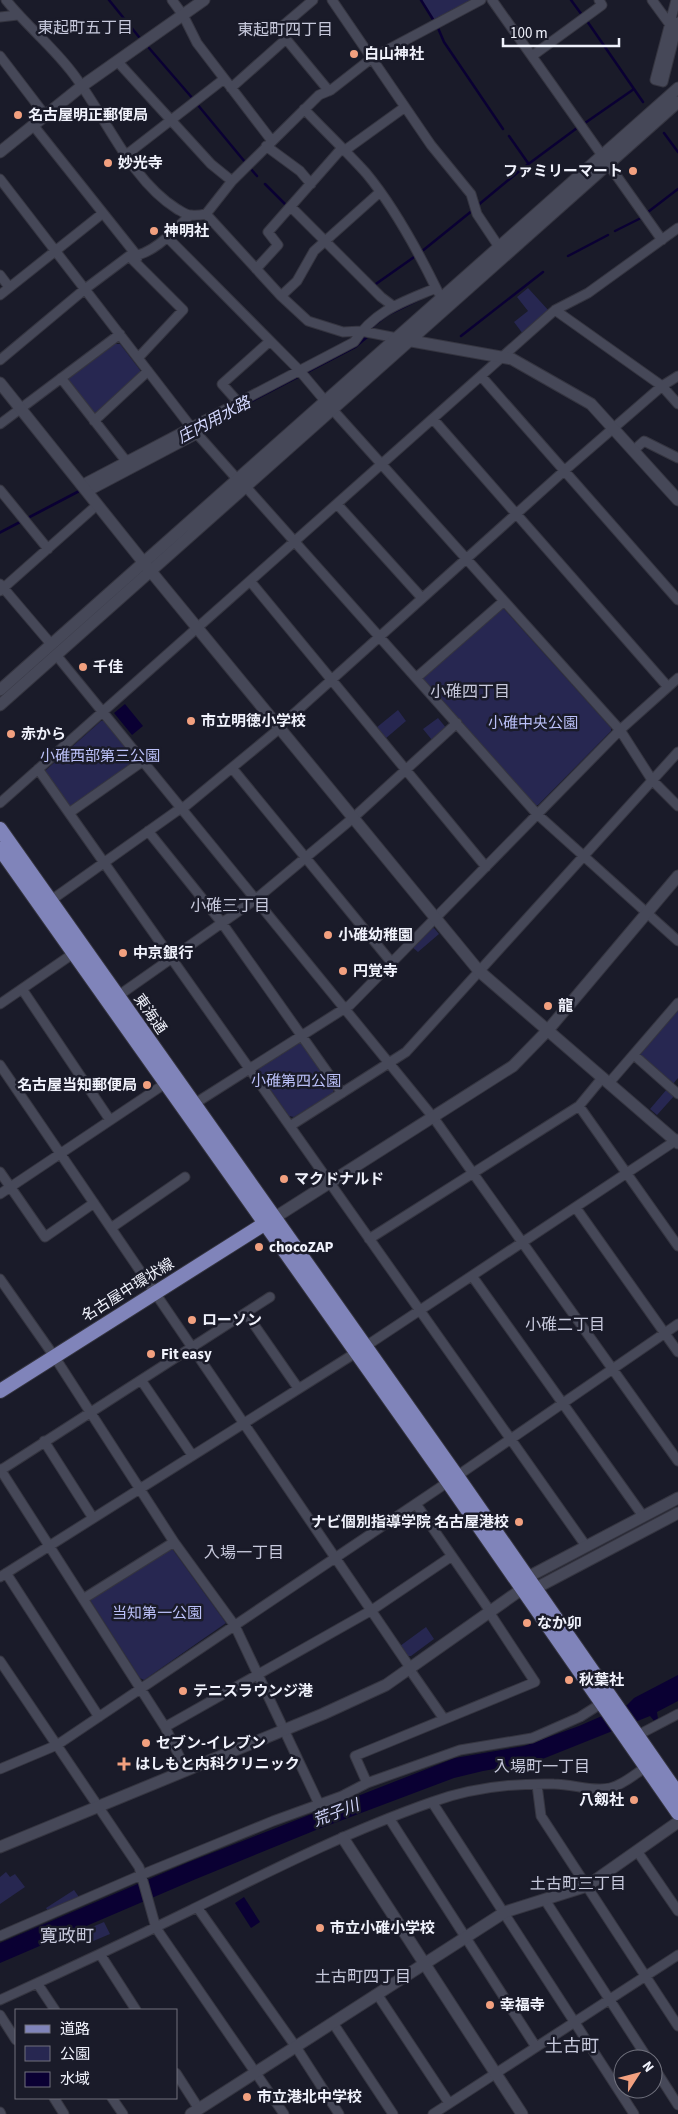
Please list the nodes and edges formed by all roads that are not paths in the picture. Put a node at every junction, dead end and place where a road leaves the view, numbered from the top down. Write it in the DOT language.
graph roads {
  1 [pos="6,0"];
  2 [pos="172,0"];
  3 [pos="204,0"];
  4 [pos="313,0"];
  5 [pos="332,0"];
  6 [pos="480,0"];
  7 [pos="492,0"];
  8 [pos="599,0"];
  9 [pos="652,0"];
  10 [pos="676,0"];
  11 [pos="18,15"];
  12 [pos="183,15"];
  13 [pos="0,17"];
  14 [pos="674,29"];
  15 [pos="286,39"];
  16 [pos="532,56"];
  17 [pos="372,58"];
  18 [pos="117,61"];
  19 [pos="2,62"];
  20 [pos="224,79"];
  21 [pos="82,86"];
  22 [pos="231,88"];
  23 [pos="678,88"];
  24 [pos="329,91"];
  25 [pos="678,102"];
  26 [pos="405,107"];
  27 [pos="304,109"];
  28 [pos="45,115"];
  29 [pos="172,122"];
  30 [pos="33,125"];
  31 [pos="269,144"];
  32 [pos="343,150"];
  33 [pos="0,152"];
  34 [pos="126,155"];
  35 [pos="605,160"];
  36 [pos="0,178"];
  37 [pos="232,181"];
  38 [pos="312,184"];
  39 [pos="380,192"];
  40 [pos="291,207"];
  41 [pos="103,213"];
  42 [pos="206,214"];
  43 [pos="189,216"];
  44 [pos="678,228"];
  45 [pos="168,238"];
  46 [pos="662,240"];
  47 [pos="325,241"];
  48 [pos="499,247"];
  49 [pos="56,251"];
  50 [pos="134,257"];
  51 [pos="256,269"];
  52 [pos="0,275"];
  53 [pos="10,287"];
  54 [pos="85,289"];
  55 [pos="438,293"];
  56 [pos="0,295"];
  57 [pos="281,296"];
  58 [pos="393,306"];
  59 [pos="555,310"];
  60 [pos="366,332"];
  61 [pos="120,334"];
  62 [pos="397,338"];
  63 [pos="409,340"];
  64 [pos="270,341"];
  65 [pos="138,358"];
  66 [pos="501,358"];
  67 [pos="0,360"];
  68 [pos="148,371"];
  69 [pos="302,373"];
  70 [pos="481,376"];
  71 [pos="678,376"];
  72 [pos="61,378"];
  73 [pos="0,383"];
  74 [pos="662,386"];
  75 [pos="238,402"];
  76 [pos="678,404"];
  77 [pos="329,405"];
  78 [pos="20,408"];
  79 [pos="433,418"];
  80 [pos="94,421"];
  81 [pos="0,424"];
  82 [pos="614,428"];
  83 [pos="195,430"];
  84 [pos="634,450"];
  85 [pos="678,458"];
  86 [pos="126,461"];
  87 [pos="382,464"];
  88 [pos="564,471"];
  89 [pos="237,479"];
  90 [pos="246,487"];
  91 [pos="84,488"];
  92 [pos="0,490"];
  93 [pos="678,500"];
  94 [pos="337,504"];
  95 [pos="98,505"];
  96 [pos="517,513"];
  97 [pos="294,542"];
  98 [pos="48,549"];
  99 [pos="466,559"];
  100 [pos="147,567"];
  101 [pos="250,581"];
  102 [pos="1,587"];
  103 [pos="422,598"];
  104 [pos="678,600"];
  105 [pos="504,601"];
  106 [pos="197,628"];
  107 [pos="379,636"];
  108 [pos="51,644"];
  109 [pos="57,656"];
  110 [pos="416,678"];
  111 [pos="678,678"];
  112 [pos="332,680"];
  113 [pos="668,686"];
  114 [pos="0,690"];
  115 [pos="0,705"];
  116 [pos="102,712"];
  117 [pos="457,723"];
  118 [pos="279,728"];
  119 [pos="620,730"];
  120 [pos="678,752"];
  121 [pos="143,762"];
  122 [pos="232,768"];
  123 [pos="38,769"];
  124 [pos="406,770"];
  125 [pos="652,780"];
  126 [pos="0,803"];
  127 [pos="678,806"];
  128 [pos="182,808"];
  129 [pos="69,813"];
  130 [pos="537,814"];
  131 [pos="353,818"];
  132 [pos="0,829"];
  133 [pos="148,831"];
  134 [pos="0,849"];
  135 [pos="305,858"];
  136 [pos="584,858"];
  137 [pos="104,862"];
  138 [pos="486,867"];
  139 [pos="678,876"];
  140 [pos="256,899"];
  141 [pos="50,901"];
  142 [pos="645,914"];
  143 [pos="435,917"];
  144 [pos="222,923"];
  145 [pos="678,941"];
  146 [pos="74,953"];
  147 [pos="172,958"];
  148 [pos="392,963"];
  149 [pos="479,971"];
  150 [pos="22,989"];
  151 [pos="114,999"];
  152 [pos="678,1003"];
  153 [pos="0,1004"];
  154 [pos="345,1008"];
  155 [pos="548,1030"];
  156 [pos="302,1036"];
  157 [pos="634,1055"];
  158 [pos="389,1063"];
  159 [pos="0,1065"];
  160 [pos="250,1069"];
  161 [pos="606,1080"];
  162 [pos="166,1083"];
  163 [pos="342,1093"];
  164 [pos="678,1094"];
  165 [pos="194,1104"];
  166 [pos="579,1106"];
  167 [pos="433,1116"];
  168 [pos="110,1120"];
  169 [pos="290,1126"];
  170 [pos="677,1141"];
  171 [pos="60,1153"];
  172 [pos="0,1172"];
  173 [pos="474,1173"];
  174 [pos="627,1174"];
  175 [pos="185,1177"];
  176 [pos="330,1182"];
  177 [pos="10,1187"];
  178 [pos="0,1194"];
  179 [pos="94,1203"];
  180 [pos="576,1208"];
  181 [pos="270,1220"];
  182 [pos="111,1228"];
  183 [pos="369,1238"];
  184 [pos="523,1242"];
  185 [pos="678,1246"];
  186 [pos="472,1276"];
  187 [pos="0,1279"];
  188 [pos="154,1292"];
  189 [pos="270,1297"];
  190 [pos="420,1311"];
  191 [pos="246,1313"];
  192 [pos="678,1324"];
  193 [pos="665,1333"];
  194 [pos="191,1348"];
  195 [pos="361,1349"];
  196 [pos="678,1352"];
  197 [pos="54,1356"];
  198 [pos="613,1369"];
  199 [pos="141,1380"];
  200 [pos="298,1388"];
  201 [pos="0,1391"];
  202 [pos="563,1403"];
  203 [pos="89,1412"];
  204 [pos="243,1422"];
  205 [pos="510,1439"];
  206 [pos="44,1441"];
  207 [pos="192,1455"];
  208 [pos="678,1461"];
  209 [pos="0,1470"];
  210 [pos="453,1479"];
  211 [pos="139,1489"];
  212 [pos="678,1498"];
  213 [pos="416,1504"];
  214 [pos="678,1513"];
  215 [pos="643,1516"];
  216 [pos="93,1518"];
  217 [pos="174,1542"];
  218 [pos="49,1546"];
  219 [pos="586,1546"];
  220 [pos="452,1556"];
  221 [pos="336,1558"];
  222 [pos="3,1575"];
  223 [pos="529,1585"];
  224 [pos="83,1599"];
  225 [pos="372,1610"];
  226 [pos="490,1612"];
  227 [pos="235,1626"];
  228 [pos="0,1661"];
  229 [pos="410,1669"];
  230 [pos="259,1675"];
  231 [pos="140,1689"];
  232 [pos="609,1707"];
  233 [pos="678,1714"];
  234 [pos="99,1717"];
  235 [pos="444,1719"];
  236 [pos="165,1728"];
  237 [pos="284,1730"];
  238 [pos="630,1730"];
  239 [pos="56,1745"];
  240 [pos="1,1766"];
  241 [pos="646,1767"];
  242 [pos="186,1770"];
  243 [pos="367,1783"];
  244 [pos="537,1785"];
  245 [pos="678,1794"];
  246 [pos="432,1802"];
  247 [pos="319,1804"];
  248 [pos="97,1807"];
  249 [pos="678,1813"];
  250 [pos="389,1818"];
  251 [pos="678,1822"];
  252 [pos="343,1838"];
  253 [pos="0,1847"];
  254 [pos="637,1851"];
  255 [pos="142,1877"];
  256 [pos="586,1886"];
  257 [pos="545,1900"];
  258 [pos="198,1907"];
  259 [pos="678,1911"];
  260 [pos="505,1912"];
  261 [pos="156,1928"];
  262 [pos="0,1936"];
  263 [pos="466,1937"];
  264 [pos="100,1954"];
  265 [pos="678,1954"];
  266 [pos="425,1964"];
  267 [pos="645,1976"];
  268 [pos="37,1983"];
  269 [pos="377,1994"];
  270 [pos="610,1999"];
  271 [pos="0,2000"];
  272 [pos="54,2009"];
  273 [pos="135,2009"];
  274 [pos="0,2016"];
  275 [pos="575,2021"];
  276 [pos="333,2023"];
  277 [pos="678,2026"];
  278 [pos="15,2038"];
  279 [pos="536,2046"];
  280 [pos="296,2047"];
  281 [pos="642,2049"];
  282 [pos="255,2073"];
  283 [pos="495,2073"];
  284 [pos="178,2077"];
  285 [pos="663,2082"];
  286 [pos="55,2099"];
  287 [pos="113,2099"];
  288 [pos="449,2103"];
  289 [pos="678,2105"];
  290 [pos="195,2111"];
  291 [pos="64,2114"];
  292 [pos="122,2114"];
  293 [pos="284,2114"];
  294 [pos="339,2114"];
  295 [pos="393,2114"];
  296 [pos="433,2114"];
  297 [pos="522,2114"];
  298 [pos="633,2114"];
  1 -- 11 [label="street"];
  2 -- 12 [label="street"];
  3 -- 12 [label="street"];
  4 -- 15 [label="street"];
  5 -- 17 [label="street"];
  6 -- 17 [label="street"];
  7 -- 16 [label="street"];
  8 -- 16 [label="street"];
  9 -- 14 [label="street"];
  10 -- 14 [label="street"];
  11 -- 13 [label="street"];
  11 -- 21 [label="street"];
  12 -- 18 [label="street"];
  12 -- 20 [label="street"];
  14 -- 14 [label="street"];
  15 -- 22 [label="street"];
  15 -- 24 [label="street"];
  16 -- 35 [label="street"];
  17 -- 24 [label="street"];
  17 -- 26 [label="street"];
  18 -- 21 [label="street"];
  18 -- 29 [label="street"];
  19 -- 28 [label="street"];
  20 -- 22 [label="street"];
  20 -- 29 [label="street"];
  21 -- 28 [label="street"];
  21 -- 34 [label="street"];
  22 -- 31 [label="street"];
  23 -- 35 [label="street"];
  24 -- 27 [label="street"];
  25 -- 35 [label="street"];
  26 -- 32 [label="street"];
  26 -- 48 [label="street"];
  27 -- 31 [label="street"];
  27 -- 32 [label="street"];
  28 -- 30 [label="street"];
  29 -- 34 [label="street"];
  29 -- 37 [label="street"];
  30 -- 33 [label="street"];
  30 -- 41 [label="street"];
  31 -- 37 [label="street"];
  31 -- 38 [label="street"];
  32 -- 38 [label="street"];
  32 -- 39 [label="street"];
  34 -- 43 [label="street"];
  35 -- 46 [label="street"];
  35 -- 48 [label="street"];
  35 -- 63 [label="street"];
  36 -- 49 [label="street"];
  37 -- 42 [label="street"];
  38 -- 40 [label="street"];
  39 -- 47 [label="street"];
  39 -- 55 [label="street"];
  40 -- 47 [label="street"];
  40 -- 51 [label="street"];
  41 -- 49 [label="street"];
  41 -- 50 [label="street"];
  42 -- 43 [label="street"];
  42 -- 51 [label="street"];
  43 -- 45 [label="street"];
  44 -- 46 [label="street"];
  45 -- 50 [label="street"];
  45 -- 64 [label="street"];
  46 -- 59 [label="street"];
  47 -- 57 [label="street"];
  47 -- 58 [label="street"];
  48 -- 55 [label="street"];
  49 -- 53 [label="street"];
  49 -- 54 [label="street"];
  50 -- 54 [label="street"];
  50 -- 65 [label="street"];
  51 -- 57 [label="street"];
  52 -- 53 [label="street"];
  53 -- 56 [label="street"];
  54 -- 61 [label="street"];
  54 -- 67 [label="street"];
  55 -- 58 [label="street"];
  55 -- 62 [label="street"];
  57 -- 60 [label="street"];
  58 -- 60 [label="street"];
  59 -- 66 [label="street"];
  59 -- 74 [label="street"];
  60 -- 62 [label="street"];
  60 -- 69 [label="street"];
  61 -- 65 [label="street"];
  61 -- 72 [label="street"];
  62 -- 63 [label="street"];
  62 -- 77 [label="street"];
  63 -- 66 [label="street"];
  63 -- 77 [label="street"];
  64 -- 69 [label="street"];
  64 -- 75 [label="street"];
  65 -- 68 [label="street"];
  66 -- 70 [label="street"];
  66 -- 82 [label="street"];
  68 -- 80 [label="street"];
  68 -- 83 [label="street"];
  69 -- 75 [label="street"];
  69 -- 77 [label="street"];
  70 -- 79 [label="street"];
  70 -- 88 [label="street"];
  71 -- 74 [label="street"];
  72 -- 78 [label="street"];
  72 -- 80 [label="street"];
  73 -- 78 [label="street"];
  74 -- 76 [label="street"];
  74 -- 82 [label="street"];
  75 -- 83 [label="street"];
  77 -- 87 [label="street"];
  77 -- 89 [label="street"];
  77 -- 90 [label="street"];
  78 -- 81 [label="street"];
  78 -- 91 [label="street"];
  79 -- 87 [label="street"];
  79 -- 96 [label="street"];
  80 -- 86 [label="street"];
  82 -- 84 [label="street"];
  82 -- 88 [label="street"];
  83 -- 86 [label="street"];
  83 -- 89 [label="street"];
  83 -- 91 [label="street"];
  84 -- 85 [label="street"];
  84 -- 93 [label="street"];
  86 -- 91 [label="street"];
  87 -- 94 [label="street"];
  87 -- 99 [label="street"];
  88 -- 96 [label="street"];
  88 -- 104 [label="street"];
  89 -- 100 [label="street"];
  90 -- 97 [label="street"];
  90 -- 100 [label="street"];
  91 -- 95 [label="street"];
  92 -- 98 [label="street"];
  94 -- 97 [label="street"];
  94 -- 103 [label="street"];
  95 -- 98 [label="street"];
  95 -- 100 [label="street"];
  96 -- 99 [label="street"];
  96 -- 113 [label="street"];
  97 -- 101 [label="street"];
  97 -- 107 [label="street"];
  98 -- 102 [label="street"];
  99 -- 103 [label="street"];
  99 -- 105 [label="street"];
  100 -- 106 [label="street"];
  100 -- 108 [label="street"];
  100 -- 109 [label="street"];
  101 -- 106 [label="street"];
  101 -- 112 [label="street"];
  102 -- 108 [label="street"];
  103 -- 107 [label="street"];
  105 -- 110 [label="street"];
  105 -- 119 [label="street"];
  106 -- 116 [label="street"];
  106 -- 118 [label="street"];
  107 -- 110 [label="street"];
  107 -- 112 [label="street"];
  108 -- 114 [label="street"];
  109 -- 115 [label="street"];
  109 -- 116 [label="street"];
  110 -- 117 [label="street"];
  111 -- 113 [label="street"];
  112 -- 118 [label="street"];
  112 -- 124 [label="street"];
  113 -- 119 [label="street"];
  116 -- 121 [label="street"];
  116 -- 123 [label="street"];
  117 -- 124 [label="street"];
  117 -- 130 [label="street"];
  118 -- 122 [label="street"];
  118 -- 131 [label="street"];
  119 -- 125 [label="street"];
  119 -- 130 [label="street"];
  120 -- 125 [label="street"];
  121 -- 128 [label="street"];
  121 -- 129 [label="street"];
  122 -- 128 [label="street"];
  122 -- 135 [label="street"];
  123 -- 126 [label="street"];
  123 -- 129 [label="street"];
  124 -- 131 [label="street"];
  124 -- 138 [label="street"];
  125 -- 127 [label="street"];
  125 -- 136 [label="street"];
  128 -- 133 [label="street"];
  128 -- 140 [label="street"];
  129 -- 137 [label="street"];
  130 -- 136 [label="street"];
  130 -- 138 [label="street"];
  131 -- 135 [label="street"];
  131 -- 143 [label="street"];
  132 -- 141 [label="main road, 東海通"];
  133 -- 137 [label="street"];
  133 -- 144 [label="street"];
  134 -- 146 [label="main road, 東海通"];
  135 -- 140 [label="street"];
  135 -- 148 [label="street"];
  136 -- 142 [label="street"];
  136 -- 149 [label="street"];
  137 -- 141 [label="street"];
  137 -- 147 [label="street"];
  138 -- 143 [label="street"];
  139 -- 142 [label="street"];
  140 -- 144 [label="street"];
  140 -- 154 [label="street"];
  141 -- 151 [label="main road, 東海通"];
  142 -- 145 [label="street"];
  142 -- 155 [label="street"];
  143 -- 148 [label="street"];
  143 -- 149 [label="street"];
  144 -- 147 [label="street"];
  144 -- 156 [label="street"];
  146 -- 150 [label="street"];
  146 -- 151 [label="main road, 東海通"];
  147 -- 151 [label="street"];
  147 -- 160 [label="street"];
  148 -- 154 [label="street"];
  149 -- 155 [label="street"];
  149 -- 158 [label="street"];
  150 -- 153 [label="street"];
  150 -- 168 [label="street"];
  151 -- 162 [label="main road, 東海通"];
  151 -- 165 [label="main road, 東海通"];
  152 -- 157 [label="street"];
  154 -- 156 [label="street"];
  154 -- 158 [label="street"];
  155 -- 161 [label="street"];
  155 -- 167 [label="street"];
  156 -- 160 [label="street"];
  156 -- 163 [label="street"];
  157 -- 161 [label="street"];
  157 -- 164 [label="street"];
  158 -- 163 [label="street"];
  158 -- 167 [label="street"];
  159 -- 171 [label="street"];
  160 -- 165 [label="street"];
  160 -- 169 [label="street"];
  161 -- 166 [label="street"];
  161 -- 170 [label="street"];
  162 -- 168 [label="street"];
  162 -- 181 [label="main road, 東海通"];
  163 -- 169 [label="street"];
  165 -- 181 [label="main road, 東海通"];
  166 -- 173 [label="street"];
  166 -- 174 [label="street"];
  167 -- 173 [label="street"];
  167 -- 176 [label="street"];
  168 -- 171 [label="street"];
  169 -- 176 [label="street"];
  170 -- 174 [label="street"];
  171 -- 177 [label="street"];
  171 -- 179 [label="street"];
  172 -- 177 [label="street"];
  173 -- 183 [label="street"];
  173 -- 184 [label="street"];
  174 -- 180 [label="street"];
  174 -- 185 [label="street"];
  175 -- 182 [label="street"];
  176 -- 181 [label="street"];
  176 -- 183 [label="street"];
  177 -- 178 [label="street"];
  177 -- 179 [label="street"];
  179 -- 182 [label="street"];
  180 -- 184 [label="street"];
  180 -- 193 [label="street"];
  181 -- 188 [label="main road, 名古屋中環状線"];
  181 -- 195 [label="main road"];
  182 -- 188 [label="street"];
  183 -- 190 [label="street"];
  184 -- 186 [label="street"];
  184 -- 198 [label="street"];
  186 -- 190 [label="street"];
  186 -- 202 [label="street"];
  187 -- 197 [label="street"];
  188 -- 194 [label="street"];
  188 -- 197 [label="main road, 名古屋中環状線"];
  189 -- 191 [label="street"];
  190 -- 195 [label="street"];
  190 -- 205 [label="street"];
  191 -- 194 [label="street"];
  191 -- 200 [label="street"];
  192 -- 193 [label="street"];
  193 -- 196 [label="street"];
  193 -- 198 [label="street"];
  194 -- 199 [label="street"];
  194 -- 204 [label="street"];
  195 -- 200 [label="street"];
  195 -- 210 [label="main road"];
  197 -- 201 [label="main road, 名古屋中環状線"];
  197 -- 203 [label="street"];
  198 -- 202 [label="street"];
  198 -- 208 [label="street"];
  199 -- 203 [label="street"];
  199 -- 207 [label="street"];
  200 -- 204 [label="street"];
  202 -- 205 [label="street"];
  202 -- 215 [label="street"];
  203 -- 206 [label="street"];
  203 -- 211 [label="street"];
  204 -- 207 [label="street"];
  204 -- 221 [label="street"];
  205 -- 210 [label="street"];
  205 -- 219 [label="street"];
  206 -- 209 [label="street"];
  206 -- 216 [label="street"];
  207 -- 211 [label="street"];
  209 -- 218 [label="street"];
  210 -- 213 [label="street"];
  210 -- 223 [label="main road"];
  211 -- 216 [label="street"];
  211 -- 217 [label="street"];
  212 -- 215 [label="street"];
  213 -- 220 [label="street"];
  213 -- 221 [label="street"];
  214 -- 223 [label="street"];
  215 -- 219 [label="street"];
  216 -- 218 [label="street"];
  217 -- 224 [label="street"];
  217 -- 227 [label="street"];
  218 -- 222 [label="street"];
  218 -- 224 [label="street"];
  219 -- 223 [label="street"];
  220 -- 225 [label="street"];
  220 -- 226 [label="street"];
  221 -- 225 [label="street"];
  221 -- 227 [label="street"];
  222 -- 234 [label="street"];
  223 -- 226 [label="street"];
  223 -- 232 [label="main road"];
  224 -- 231 [label="street"];
  225 -- 229 [label="street"];
  225 -- 230 [label="street"];
  226 -- 229 [label="street"];
  226 -- 235 [label="street"];
  227 -- 230 [label="street"];
  227 -- 231 [label="street"];
  228 -- 239 [label="street"];
  229 -- 235 [label="street"];
  229 -- 237 [label="street"];
  230 -- 236 [label="street"];
  230 -- 237 [label="street"];
  231 -- 234 [label="street"];
  231 -- 236 [label="street"];
  232 -- 238 [label="main road"];
  232 -- 243 [label="street"];
  233 -- 238 [label="street"];
  234 -- 239 [label="street"];
  235 -- 243 [label="street"];
  236 -- 242 [label="street"];
  237 -- 242 [label="street"];
  237 -- 247 [label="street"];
  238 -- 241 [label="main road"];
  238 -- 245 [label="main road"];
  239 -- 240 [label="street"];
  239 -- 248 [label="street"];
  241 -- 244 [label="street"];
  241 -- 249 [label="main road"];
  242 -- 248 [label="street"];
  243 -- 247 [label="street"];
  244 -- 246 [label="street"];
  244 -- 256 [label="street"];
  246 -- 250 [label="street"];
  246 -- 260 [label="street"];
  247 -- 255 [label="street"];
  248 -- 253 [label="street"];
  248 -- 255 [label="street"];
  250 -- 252 [label="street"];
  250 -- 263 [label="street"];
  251 -- 254 [label="street"];
  252 -- 258 [label="street"];
  252 -- 266 [label="street"];
  254 -- 256 [label="street"];
  254 -- 259 [label="street"];
  255 -- 261 [label="street"];
  255 -- 262 [label="street"];
  256 -- 257 [label="street"];
  256 -- 267 [label="street"];
  257 -- 260 [label="street"];
  257 -- 270 [label="street"];
  258 -- 261 [label="street"];
  258 -- 280 [label="street"];
  260 -- 263 [label="street"];
  260 -- 275 [label="street"];
  261 -- 264 [label="street"];
  261 -- 282 [label="street"];
  263 -- 266 [label="street"];
  263 -- 279 [label="street"];
  264 -- 268 [label="street"];
  264 -- 273 [label="street"];
  265 -- 267 [label="street"];
  266 -- 269 [label="street"];
  266 -- 283 [label="street"];
  267 -- 270 [label="street"];
  267 -- 277 [label="street"];
  268 -- 271 [label="street"];
  268 -- 272 [label="street"];
  269 -- 276 [label="street"];
  269 -- 288 [label="street"];
  270 -- 275 [label="street"];
  270 -- 281 [label="street"];
  274 -- 278 [label="street"];
  275 -- 279 [label="street"];
  275 -- 298 [label="street"];
  276 -- 280 [label="street"];
  276 -- 295 [label="street"];
  279 -- 283 [label="street"];
  280 -- 282 [label="street"];
  280 -- 294 [label="street"];
  282 -- 290 [label="street"];
  282 -- 293 [label="street"];
  283 -- 288 [label="street"];
  283 -- 297 [label="street"];
  284 -- 290 [label="street"];
  285 -- 289 [label="street"];
  286 -- 291 [label="street"];
  287 -- 292 [label="street"];
  288 -- 296 [label="street"];
}
